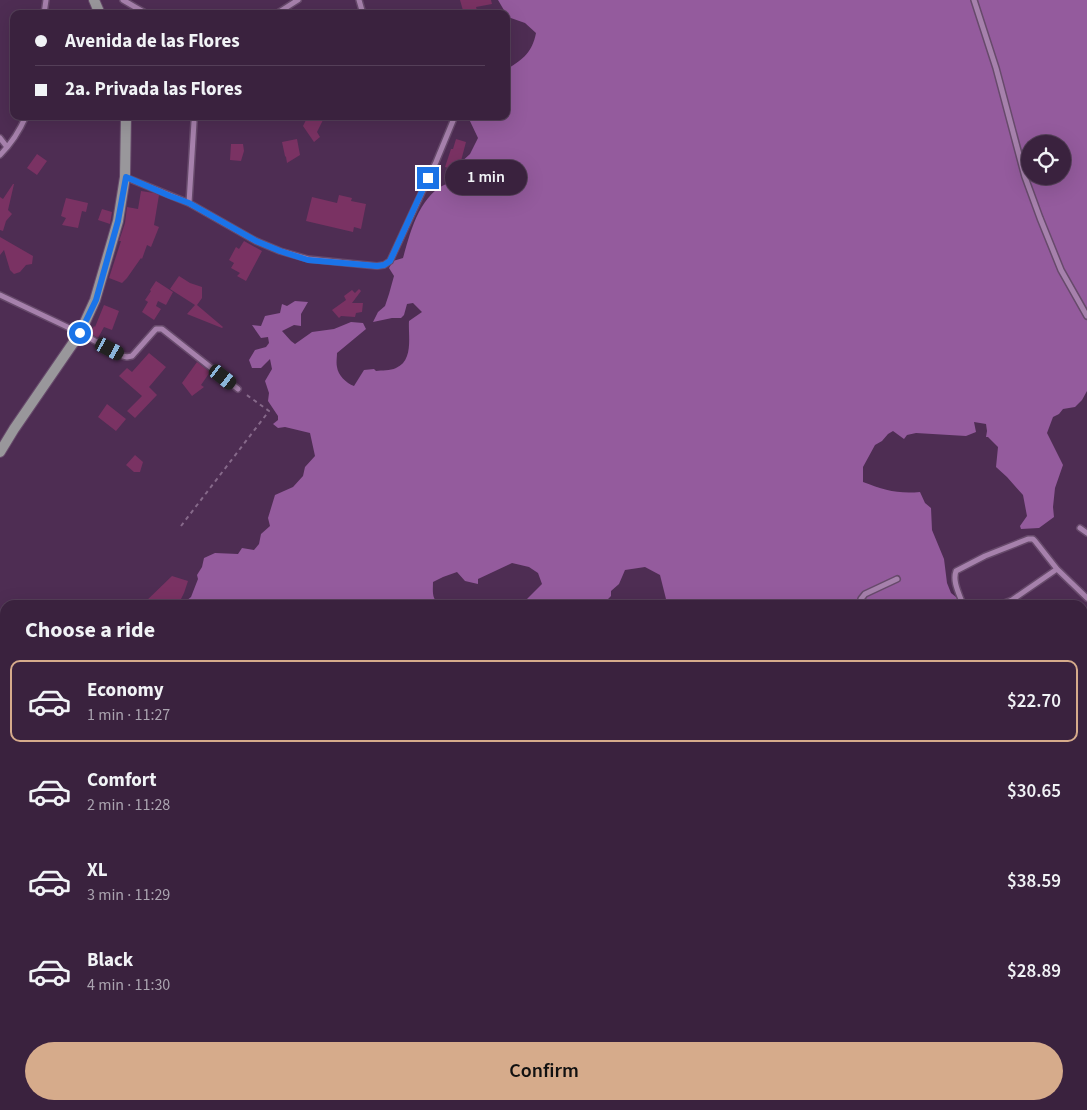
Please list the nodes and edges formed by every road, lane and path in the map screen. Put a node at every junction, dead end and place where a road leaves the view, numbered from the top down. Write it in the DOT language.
graph roads {
  1 [pos="123,0"];
  2 [pos="298,0"];
  3 [pos="974,0"];
  4 [pos="140,10"];
  5 [pos="282,10"];
  6 [pos="24,120"];
  7 [pos="126,120"];
  8 [pos="453,120"];
  9 [pos="194,122"];
  10 [pos="0,138"];
  11 [pos="8,147"];
  12 [pos="0,155"];
  13 [pos="126,177"];
  14 [pos="189,203"];
  15 [pos="0,295"];
  16 [pos="1087,316"];
  17 [pos="80,333"];
  18 [pos="238,389"];
  19 [pos="0,452"];
  20 [pos="181,526"];
  21 [pos="1080,528"];
  22 [pos="1087,533"];
  23 [pos="1057,568"];
  24 [pos="897,579"];
  25 [pos="1087,598"];
  26 [pos="861,600"];
  27 [pos="961,600"];
  28 [pos="1018,600"];
  1 -- 4 [label="street"];
  2 -- 5 [label="street"];
  3 -- 16 [label="street"];
  6 -- 11 [label="street"];
  7 -- 13 [label="street"];
  8 -- 14 [label="street"];
  9 -- 14 [label="street"];
  10 -- 11 [label="street"];
  11 -- 12 [label="street"];
  13 -- 14 [label="street"];
  13 -- 17 [label="street"];
  15 -- 17 [label="street"];
  17 -- 18 [label="street"];
  17 -- 19 [label="street"];
  18 -- 20 [label="path"];
  21 -- 22 [label="street"];
  23 -- 25 [label="street"];
  23 -- 27 [label="street"];
  23 -- 28 [label="street"];
  24 -- 26 [label="street"];
}
